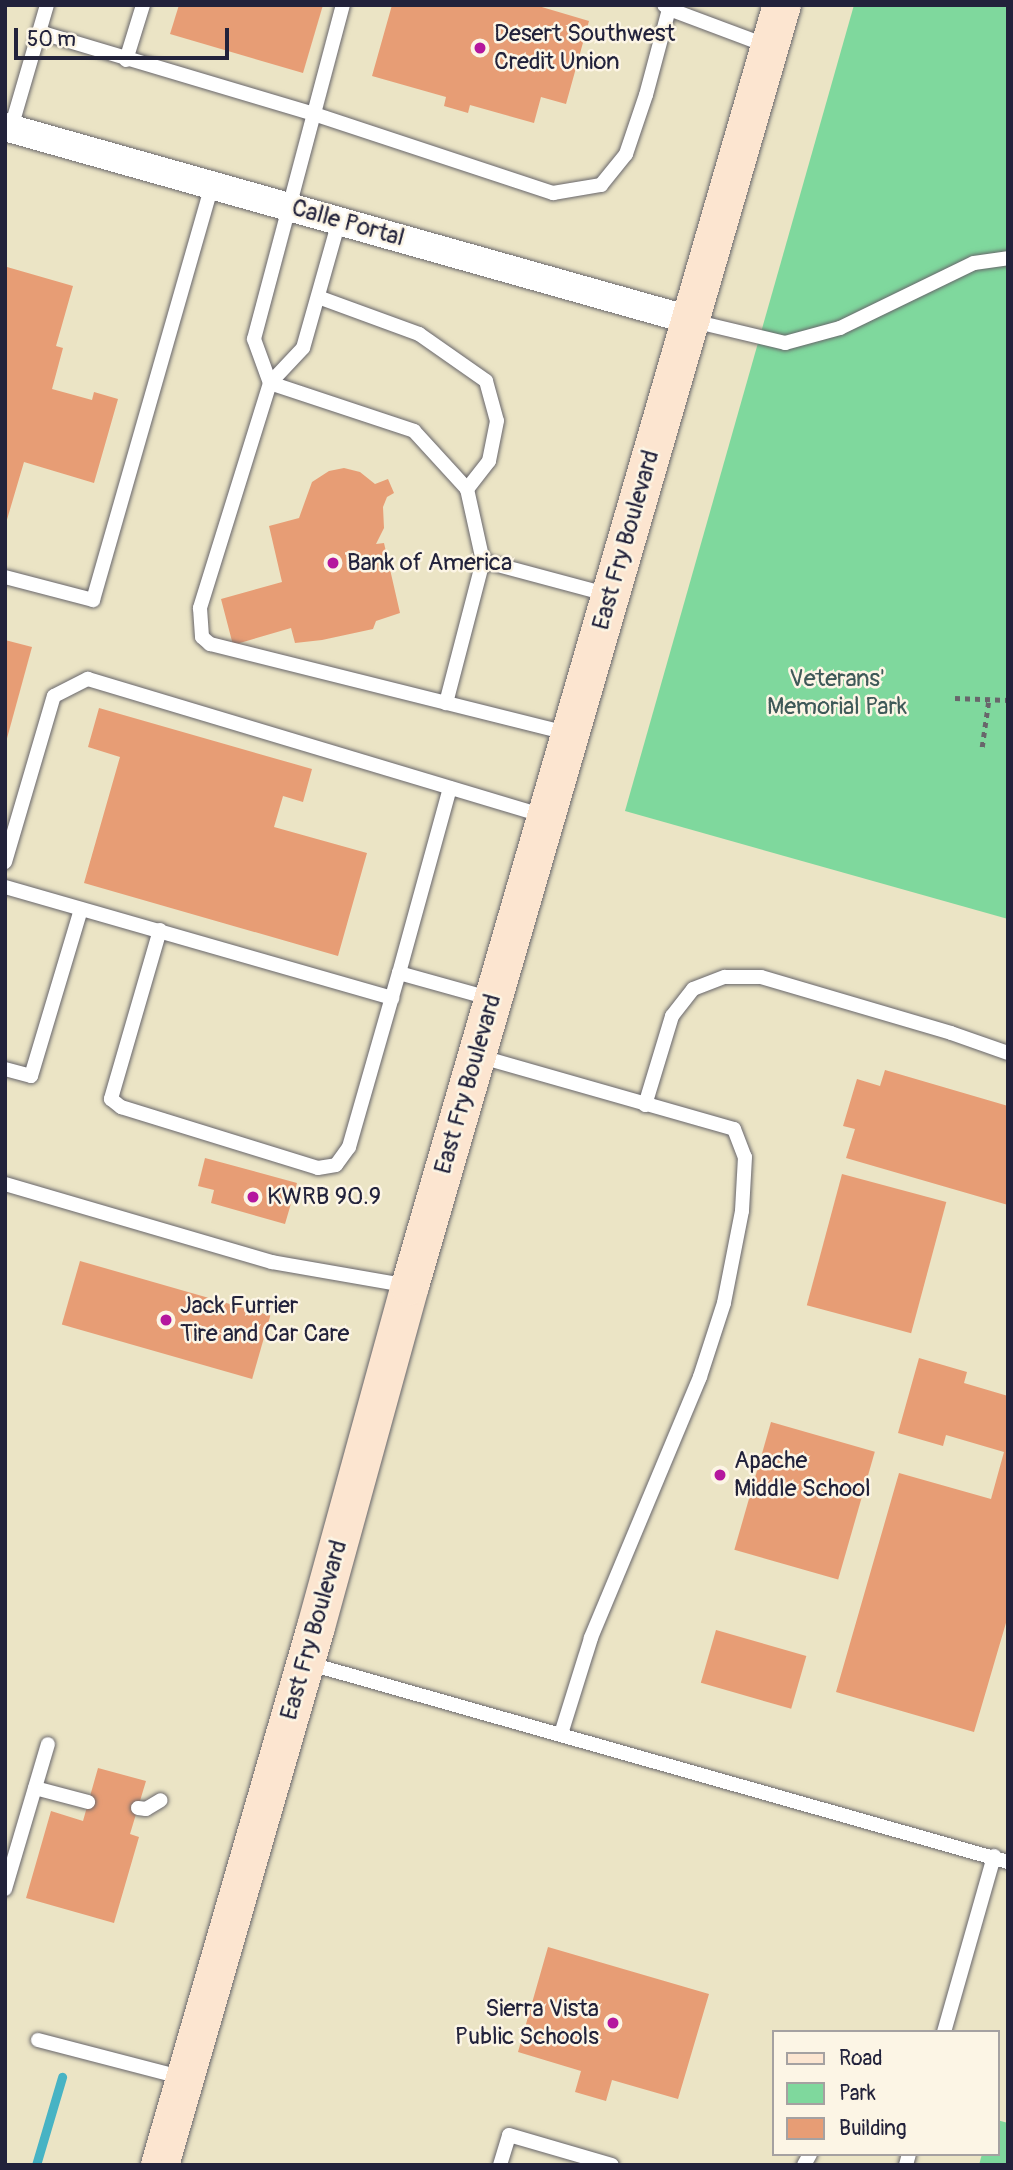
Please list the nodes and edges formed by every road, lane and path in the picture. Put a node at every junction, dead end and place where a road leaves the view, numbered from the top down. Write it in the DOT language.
graph roads {
  1 [pos="47,5"];
  2 [pos="143,5"];
  3 [pos="343,5"];
  4 [pos="782,5"];
  5 [pos="666,7"];
  6 [pos="39,32"];
  7 [pos="770,47"];
  8 [pos="126,60"];
  9 [pos="314,114"];
  10 [pos="8,127"];
  11 [pos="212,185"];
  12 [pos="289,207"];
  13 [pos="339,220"];
  14 [pos="1008,258"];
  15 [pos="318,297"];
  16 [pos="690,320"];
  17 [pos="270,383"];
  18 [pos="467,489"];
  19 [pos="483,561"];
  20 [pos="5,577"];
  21 [pos="610,595"];
  22 [pos="989,697"];
  23 [pos="955,698"];
  24 [pos="1008,699"];
  25 [pos="446,703"];
  26 [pos="570,734"];
  27 [pos="982,747"];
  28 [pos="450,788"];
  29 [pos="546,816"];
  30 [pos="5,862"];
  31 [pos="5,887"];
  32 [pos="81,909"];
  33 [pos="160,930"];
  34 [pos="399,973"];
  35 [pos="392,998"];
  36 [pos="493,999"];
  37 [pos="1008,1053"];
  38 [pos="477,1055"];
  39 [pos="5,1069"];
  40 [pos="645,1105"];
  41 [pos="5,1184"];
  42 [pos="410,1286"];
  43 [pos="305,1662"];
  44 [pos="561,1734"];
  45 [pos="48,1744"];
  46 [pos="35,1788"];
  47 [pos="162,1800"];
  48 [pos="88,1802"];
  49 [pos="138,1808"];
  50 [pos="1001,1859"];
  51 [pos="5,1889"];
  52 [pos="945,2030"];
  53 [pos="38,2040"];
  54 [pos="185,2079"];
  55 [pos="160,2165"];
  56 [pos="500,2165"];
  57 [pos="612,2165"];
  1 -- 6 [label="lane"];
  2 -- 8 [label="lane"];
  3 -- 9 [label="lane"];
  4 -- 7 [label="main road, East Fry Boulevard"];
  5 -- 7 [label="lane"];
  5 -- 9 [label="lane"];
  6 -- 8 [label="lane"];
  6 -- 10 [label="lane"];
  7 -- 16 [label="main road, East Fry Boulevard"];
  8 -- 9 [label="lane"];
  9 -- 12 [label="lane"];
  10 -- 11 [label="street, Calle Portal"];
  11 -- 12 [label="street, Calle Portal"];
  11 -- 20 [label="lane"];
  12 -- 13 [label="street, Calle Portal"];
  12 -- 17 [label="lane"];
  13 -- 15 [label="lane"];
  13 -- 16 [label="street, Calle Portal"];
  14 -- 16 [label="lane"];
  15 -- 17 [label="lane"];
  15 -- 18 [label="lane"];
  16 -- 21 [label="main road, East Fry Boulevard"];
  17 -- 18 [label="lane"];
  17 -- 25 [label="lane"];
  18 -- 19 [label="lane"];
  19 -- 21 [label="lane"];
  19 -- 25 [label="lane"];
  21 -- 26 [label="main road, East Fry Boulevard"];
  22 -- 23 [label="path"];
  22 -- 24 [label="path"];
  22 -- 27 [label="path"];
  25 -- 26 [label="lane"];
  26 -- 29 [label="main road, East Fry Boulevard"];
  28 -- 29 [label="lane"];
  28 -- 30 [label="lane"];
  28 -- 34 [label="lane"];
  29 -- 36 [label="main road, East Fry Boulevard"];
  31 -- 32 [label="lane"];
  32 -- 33 [label="lane"];
  32 -- 39 [label="lane"];
  33 -- 35 [label="lane"];
  33 -- 35 [label="lane"];
  34 -- 35 [label="lane"];
  34 -- 36 [label="lane"];
  36 -- 38 [label="main road, East Fry Boulevard"];
  37 -- 40 [label="lane"];
  38 -- 40 [label="lane"];
  38 -- 42 [label="main road, East Fry Boulevard"];
  40 -- 44 [label="lane"];
  41 -- 42 [label="lane"];
  42 -- 43 [label="main road, East Fry Boulevard"];
  43 -- 44 [label="lane"];
  43 -- 54 [label="main road, East Fry Boulevard"];
  44 -- 50 [label="lane"];
  45 -- 46 [label="lane"];
  46 -- 48 [label="lane"];
  46 -- 51 [label="lane"];
  47 -- 49 [label="lane"];
  50 -- 52 [label="lane"];
  53 -- 54 [label="lane"];
  54 -- 55 [label="main road, East Fry Boulevard"];
  56 -- 57 [label="lane"];
}
